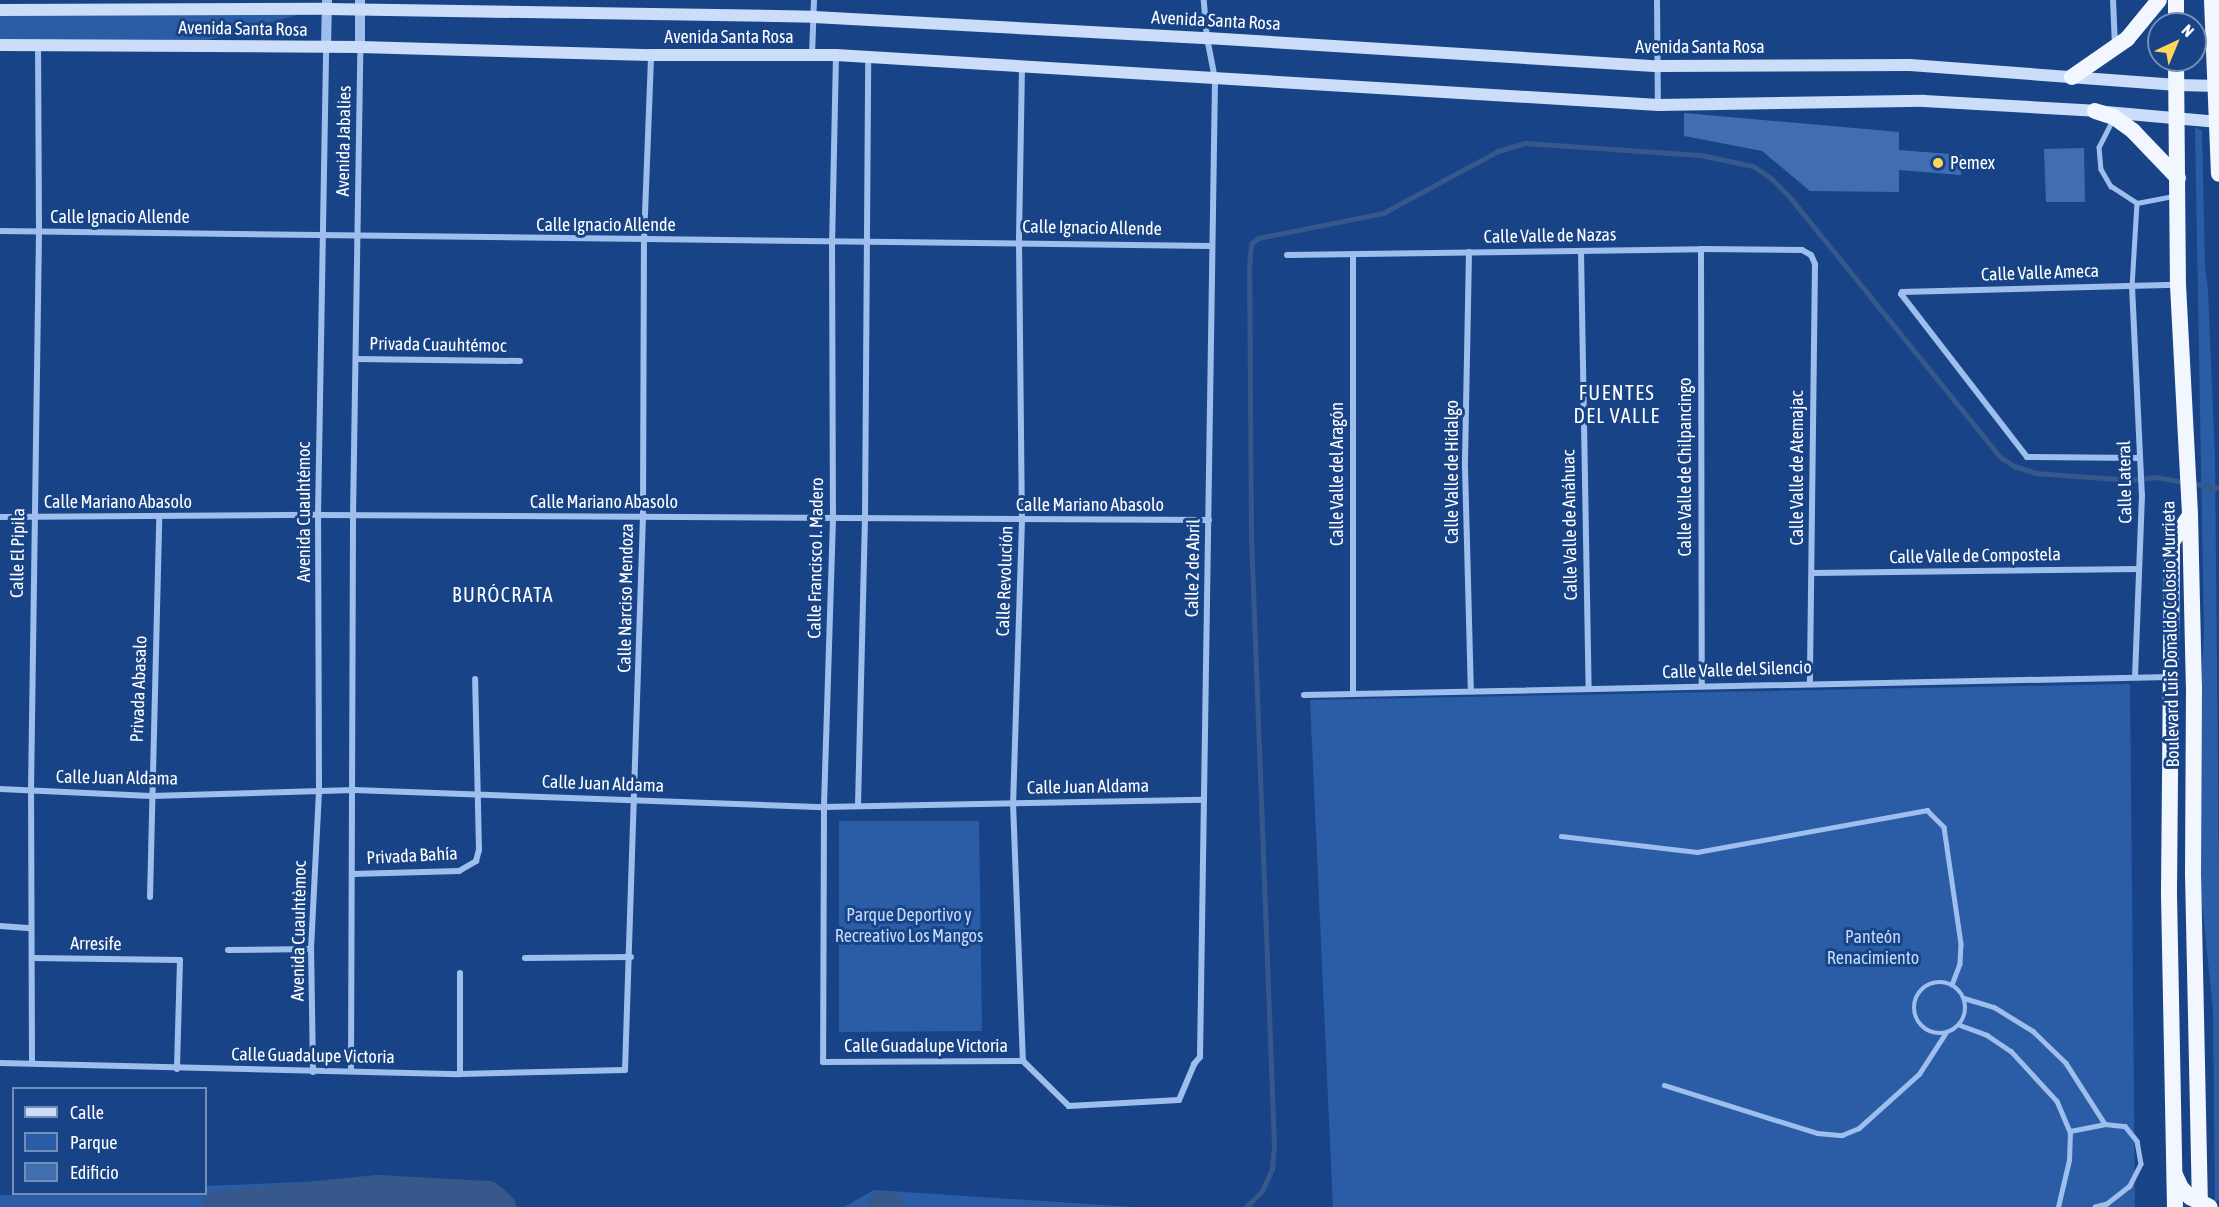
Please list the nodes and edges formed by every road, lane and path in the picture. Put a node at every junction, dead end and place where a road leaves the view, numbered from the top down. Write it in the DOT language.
graph roads {
  1 [pos="814,0"];
  2 [pos="1204,0"];
  3 [pos="1657,0"];
  4 [pos="2113,0"];
  5 [pos="2159,0"];
  6 [pos="2212,0"];
  7 [pos="327,5"];
  8 [pos="360,5"];
  9 [pos="0,10"];
  10 [pos="814,17"];
  11 [pos="2216,18"];
  12 [pos="1207,38"];
  13 [pos="0,45"];
  14 [pos="38,45"];
  15 [pos="360,47"];
  16 [pos="326,48"];
  17 [pos="2115,49"];
  18 [pos="651,55"];
  19 [pos="812,55"];
  20 [pos="836,55"];
  21 [pos="868,56"];
  22 [pos="1022,66"];
  23 [pos="1658,66"];
  24 [pos="2176,72"];
  25 [pos="1215,78"];
  26 [pos="2072,78"];
  27 [pos="2177,85"];
  28 [pos="2216,86"];
  29 [pos="1658,105"];
  30 [pos="2095,111"];
  31 [pos="2114,117"];
  32 [pos="2176,117"];
  33 [pos="2218,122"];
  34 [pos="2219,174"];
  35 [pos="2178,178"];
  36 [pos="2178,195"];
  37 [pos="2137,203"];
  38 [pos="0,231"];
  39 [pos="39,231"];
  40 [pos="323,233"];
  41 [pos="357,237"];
  42 [pos="644,240"];
  43 [pos="832,240"];
  44 [pos="865,241"];
  45 [pos="1019,242"];
  46 [pos="1211,246"];
  47 [pos="1701,249"];
  48 [pos="1581,251"];
  49 [pos="1469,252"];
  50 [pos="1353,254"];
  51 [pos="1287,255"];
  52 [pos="1811,255"];
  53 [pos="2178,285"];
  54 [pos="2132,286"];
  55 [pos="356,359"];
  56 [pos="520,361"];
  57 [pos="2140,458"];
  58 [pos="318,515"];
  59 [pos="2190,515"];
  60 [pos="643,516"];
  61 [pos="0,517"];
  62 [pos="33,517"];
  63 [pos="353,517"];
  64 [pos="159,518"];
  65 [pos="833,519"];
  66 [pos="865,520"];
  67 [pos="1022,520"];
  68 [pos="1209,520"];
  69 [pos="2139,569"];
  70 [pos="1812,573"];
  71 [pos="2135,677"];
  72 [pos="2171,677"];
  73 [pos="475,679"];
  74 [pos="1810,682"];
  75 [pos="1702,686"];
  76 [pos="1589,689"];
  77 [pos="1471,691"];
  78 [pos="1353,694"];
  79 [pos="1304,695"];
  80 [pos="0,789"];
  81 [pos="319,790"];
  82 [pos="354,790"];
  83 [pos="31,791"];
  84 [pos="476,795"];
  85 [pos="151,796"];
  86 [pos="636,800"];
  87 [pos="1204,800"];
  88 [pos="1013,803"];
  89 [pos="858,805"];
  90 [pos="824,807"];
  91 [pos="1561,836"];
  92 [pos="352,874"];
  93 [pos="150,897"];
  94 [pos="0,926"];
  95 [pos="31,928"];
  96 [pos="311,949"];
  97 [pos="228,950"];
  98 [pos="631,957"];
  99 [pos="32,958"];
  100 [pos="525,958"];
  101 [pos="460,973"];
  102 [pos="1952,985"];
  103 [pos="1964,998"];
  104 [pos="1960,1024"];
  105 [pos="1945,1034"];
  106 [pos="1200,1058"];
  107 [pos="1023,1061"];
  108 [pos="32,1062"];
  109 [pos="823,1062"];
  110 [pos="0,1063"];
  111 [pos="177,1069"];
  112 [pos="351,1070"];
  113 [pos="626,1070"];
  114 [pos="313,1072"];
  115 [pos="460,1074"];
  116 [pos="1664,1085"];
  117 [pos="2105,1124"];
  118 [pos="2070,1131"];
  119 [pos="2174,1174"];
  120 [pos="2058,1207"];
  121 [pos="2095,1207"];
  122 [pos="2175,1207"];
  123 [pos="2200,1207"];
  124 [pos="2210,1207"];
  1 -- 10 [label="street"];
  2 -- 12 [label="street, Calle 2 de Abril"];
  3 -- 23 [label="street"];
  4 -- 17 [label="street"];
  5 -- 17 [label="highway"];
  6 -- 11 [label="highway"];
  7 -- 8 [label="main road, Avenida Santa Rosa"];
  7 -- 9 [label="main road, Avenida Santa Rosa"];
  7 -- 16 [label="street"];
  8 -- 10 [label="main road, Avenida Santa Rosa"];
  8 -- 15 [label="street"];
  10 -- 12 [label="main road, Avenida Santa Rosa"];
  10 -- 19 [label="street"];
  11 -- 28 [label="highway"];
  12 -- 23 [label="main road, Avenida Santa Rosa"];
  12 -- 25 [label="street, Calle 2 de Abril"];
  13 -- 14 [label="main road, Avenida Santa Rosa"];
  14 -- 16 [label="main road, Avenida Santa Rosa"];
  14 -- 39 [label="street, Calle El Pipila"];
  15 -- 16 [label="main road, Avenida Santa Rosa"];
  15 -- 18 [label="main road, Avenida Santa Rosa"];
  15 -- 41 [label="street, Avenida Jabalies"];
  16 -- 40 [label="street, Avenida Jabalies"];
  17 -- 26 [label="highway"];
  18 -- 19 [label="main road, Avenida Santa Rosa"];
  18 -- 42 [label="street, Calle Narciso Mendoza"];
  19 -- 20 [label="main road, Avenida Santa Rosa"];
  20 -- 21 [label="main road, Avenida Santa Rosa"];
  20 -- 43 [label="street, Calle Francisco I. Madero"];
  21 -- 22 [label="main road, Avenida Santa Rosa"];
  21 -- 44 [label="street"];
  22 -- 25 [label="main road, Avenida Santa Rosa"];
  22 -- 45 [label="street, Calle Revolución"];
  23 -- 26 [label="main road, Avenida Santa Rosa"];
  23 -- 29 [label="street"];
  24 -- 27 [label="highway, Boulevard Luis Donaldo Colosio Murrieta"];
  25 -- 29 [label="main road, Avenida Santa Rosa"];
  25 -- 46 [label="street, Calle 2 de Abril"];
  26 -- 27 [label="main road, Avenida Santa Rosa"];
  27 -- 28 [label="main road, Avenida Santa Rosa"];
  27 -- 32 [label="highway, Boulevard Luis Donaldo Colosio Murrieta"];
  28 -- 33 [label="highway"];
  29 -- 30 [label="main road, Avenida Santa Rosa"];
  30 -- 31 [label="highway"];
  30 -- 32 [label="main road, Avenida Santa Rosa"];
  31 -- 35 [label="highway"];
  31 -- 37 [label="lane"];
  32 -- 33 [label="main road, Avenida Santa Rosa"];
  32 -- 35 [label="highway, Boulevard Luis Donaldo Colosio Murrieta"];
  33 -- 34 [label="highway"];
  35 -- 36 [label="highway, Boulevard Luis Donaldo Colosio Murrieta"];
  36 -- 37 [label="lane"];
  36 -- 53 [label="highway, Boulevard Luis Donaldo Colosio Murrieta"];
  37 -- 54 [label="lane"];
  38 -- 39 [label="street, Calle Ignacio Allende"];
  39 -- 40 [label="street, Calle Ignacio Allende"];
  39 -- 62 [label="street, Calle El Pipila"];
  40 -- 41 [label="street, Calle Ignacio Allende"];
  40 -- 58 [label="street, Avenida Cuauhtémoc"];
  41 -- 42 [label="street, Calle Ignacio Allende"];
  41 -- 55 [label="street"];
  42 -- 43 [label="street, Calle Ignacio Allende"];
  42 -- 60 [label="street, Calle Narciso Mendoza"];
  43 -- 44 [label="street, Calle Ignacio Allende"];
  43 -- 65 [label="street, Calle Francisco I. Madero"];
  44 -- 45 [label="street, Calle Ignacio Allende"];
  44 -- 66 [label="street"];
  45 -- 46 [label="street, Calle Ignacio Allende"];
  45 -- 67 [label="street, Calle Revolución"];
  46 -- 68 [label="street, Calle 2 de Abril"];
  47 -- 48 [label="street, Calle Valle de Nazas"];
  47 -- 52 [label="street, Calle Valle de Nazas"];
  47 -- 75 [label="street, Calle Valle de Chilpancingo"];
  48 -- 49 [label="street, Calle Valle de Nazas"];
  48 -- 76 [label="street, Calle Valle de Anáhuac"];
  49 -- 50 [label="street, Calle Valle de Nazas"];
  49 -- 77 [label="street, Calle Valle de Hidalgo"];
  50 -- 51 [label="street, Calle Valle de Nazas"];
  50 -- 78 [label="street, Calle Valle del Aragón"];
  52 -- 70 [label="street, Calle Valle de Atemajac"];
  53 -- 54 [label="street, Calle Valle Ameca"];
  53 -- 59 [label="highway, Boulevard Luis Donaldo Colosio Murrieta"];
  54 -- 57 [label="street, Calle Lateral"];
  54 -- 57 [label="street, Calle Valle Ameca"];
  55 -- 56 [label="street, Privada Cuauhtémoc"];
  55 -- 63 [label="street"];
  57 -- 69 [label="street, Calle Lateral"];
  58 -- 63 [label="street, Calle Mariano Abasolo"];
  58 -- 64 [label="street, Calle Mariano Abasolo"];
  58 -- 81 [label="street, Avenida Cuauhtémoc"];
  59 -- 72 [label="highway"];
  59 -- 123 [label="highway, Boulevard Luis Donaldo Colosio Murrieta, bridge"];
  60 -- 63 [label="street, Calle Mariano Abasolo"];
  60 -- 65 [label="street, Calle Mariano Abasolo"];
  60 -- 86 [label="street, Calle Narciso Mendoza"];
  61 -- 62 [label="street, Calle Mariano Abasolo"];
  62 -- 64 [label="street, Calle Mariano Abasolo"];
  62 -- 83 [label="street, Calle El Pipila"];
  63 -- 82 [label="street"];
  64 -- 85 [label="street, Privada Abasalo"];
  65 -- 66 [label="street, Calle Mariano Abasolo"];
  65 -- 90 [label="street, Calle Francisco I. Madero"];
  66 -- 67 [label="street, Calle Mariano Abasolo"];
  66 -- 89 [label="street"];
  67 -- 68 [label="street, Calle Mariano Abasolo"];
  67 -- 88 [label="street, Calle Revolución"];
  68 -- 87 [label="street, Calle 2 de Abril"];
  69 -- 70 [label="street, Calle Valle de Compostela"];
  69 -- 71 [label="street, Calle Lateral"];
  70 -- 74 [label="street, Calle Valle de Atemajac"];
  71 -- 72 [label="street, Calle Valle del Silencio"];
  71 -- 74 [label="street, Calle Valle del Silencio"];
  72 -- 119 [label="highway"];
  73 -- 84 [label="street"];
  74 -- 75 [label="street, Calle Valle del Silencio"];
  75 -- 76 [label="street, Calle Valle del Silencio"];
  76 -- 77 [label="street, Calle Valle del Silencio"];
  77 -- 78 [label="street, Calle Valle del Silencio"];
  78 -- 79 [label="street, Calle Valle del Silencio"];
  80 -- 83 [label="street, Calle Juan Aldama"];
  81 -- 82 [label="street, Calle Juan Aldama"];
  81 -- 85 [label="street, Calle Juan Aldama"];
  81 -- 96 [label="street, Avenida Cuauhtèmoc"];
  82 -- 84 [label="street, Calle Juan Aldama"];
  82 -- 92 [label="street"];
  83 -- 85 [label="street, Calle Juan Aldama"];
  83 -- 95 [label="street, Calle El Pipila"];
  84 -- 86 [label="street, Calle Juan Aldama"];
  84 -- 92 [label="street, Privada Bahía"];
  85 -- 93 [label="street, Privada Abasalo"];
  86 -- 90 [label="street, Calle Juan Aldama"];
  86 -- 98 [label="street, Calle Narciso Mendoza"];
  87 -- 88 [label="street, Calle Juan Aldama"];
  87 -- 106 [label="street, Calle 2 de Abril"];
  88 -- 89 [label="street, Calle Juan Aldama"];
  88 -- 107 [label="street, Calle Revolución"];
  89 -- 90 [label="street, Calle Juan Aldama"];
  90 -- 109 [label="street, Calle Francisco I. Madero"];
  91 -- 102 [label="lane"];
  92 -- 112 [label="street"];
  94 -- 95 [label="street"];
  95 -- 99 [label="street, Calle El Pipila"];
  96 -- 97 [label="street"];
  96 -- 114 [label="street, Avenida Cuauhtèmoc"];
  98 -- 100 [label="street"];
  98 -- 113 [label="street, Calle Narciso Mendoza"];
  99 -- 108 [label="street, Calle El Pipila"];
  99 -- 111 [label="street, Arresife"];
  101 -- 115 [label="street"];
  102 -- 103 [label="lane"];
  102 -- 105 [label="lane"];
  103 -- 104 [label="lane"];
  103 -- 117 [label="lane"];
  104 -- 105 [label="lane"];
  104 -- 118 [label="lane"];
  105 -- 116 [label="lane"];
  106 -- 107 [label="street, Calle Guadalupe Victoria"];
  107 -- 109 [label="street, Calle Guadalupe Victoria"];
  108 -- 110 [label="street, Calle Guadalupe Victoria"];
  108 -- 111 [label="street, Calle Guadalupe Victoria"];
  111 -- 114 [label="street, Calle Guadalupe Victoria"];
  112 -- 114 [label="street, Calle Guadalupe Victoria"];
  112 -- 115 [label="street, Calle Guadalupe Victoria"];
  113 -- 115 [label="street, Calle Guadalupe Victoria"];
  117 -- 118 [label="lane"];
  117 -- 121 [label="lane"];
  118 -- 120 [label="lane"];
  119 -- 122 [label="highway"];
  119 -- 124 [label="highway"];
}
